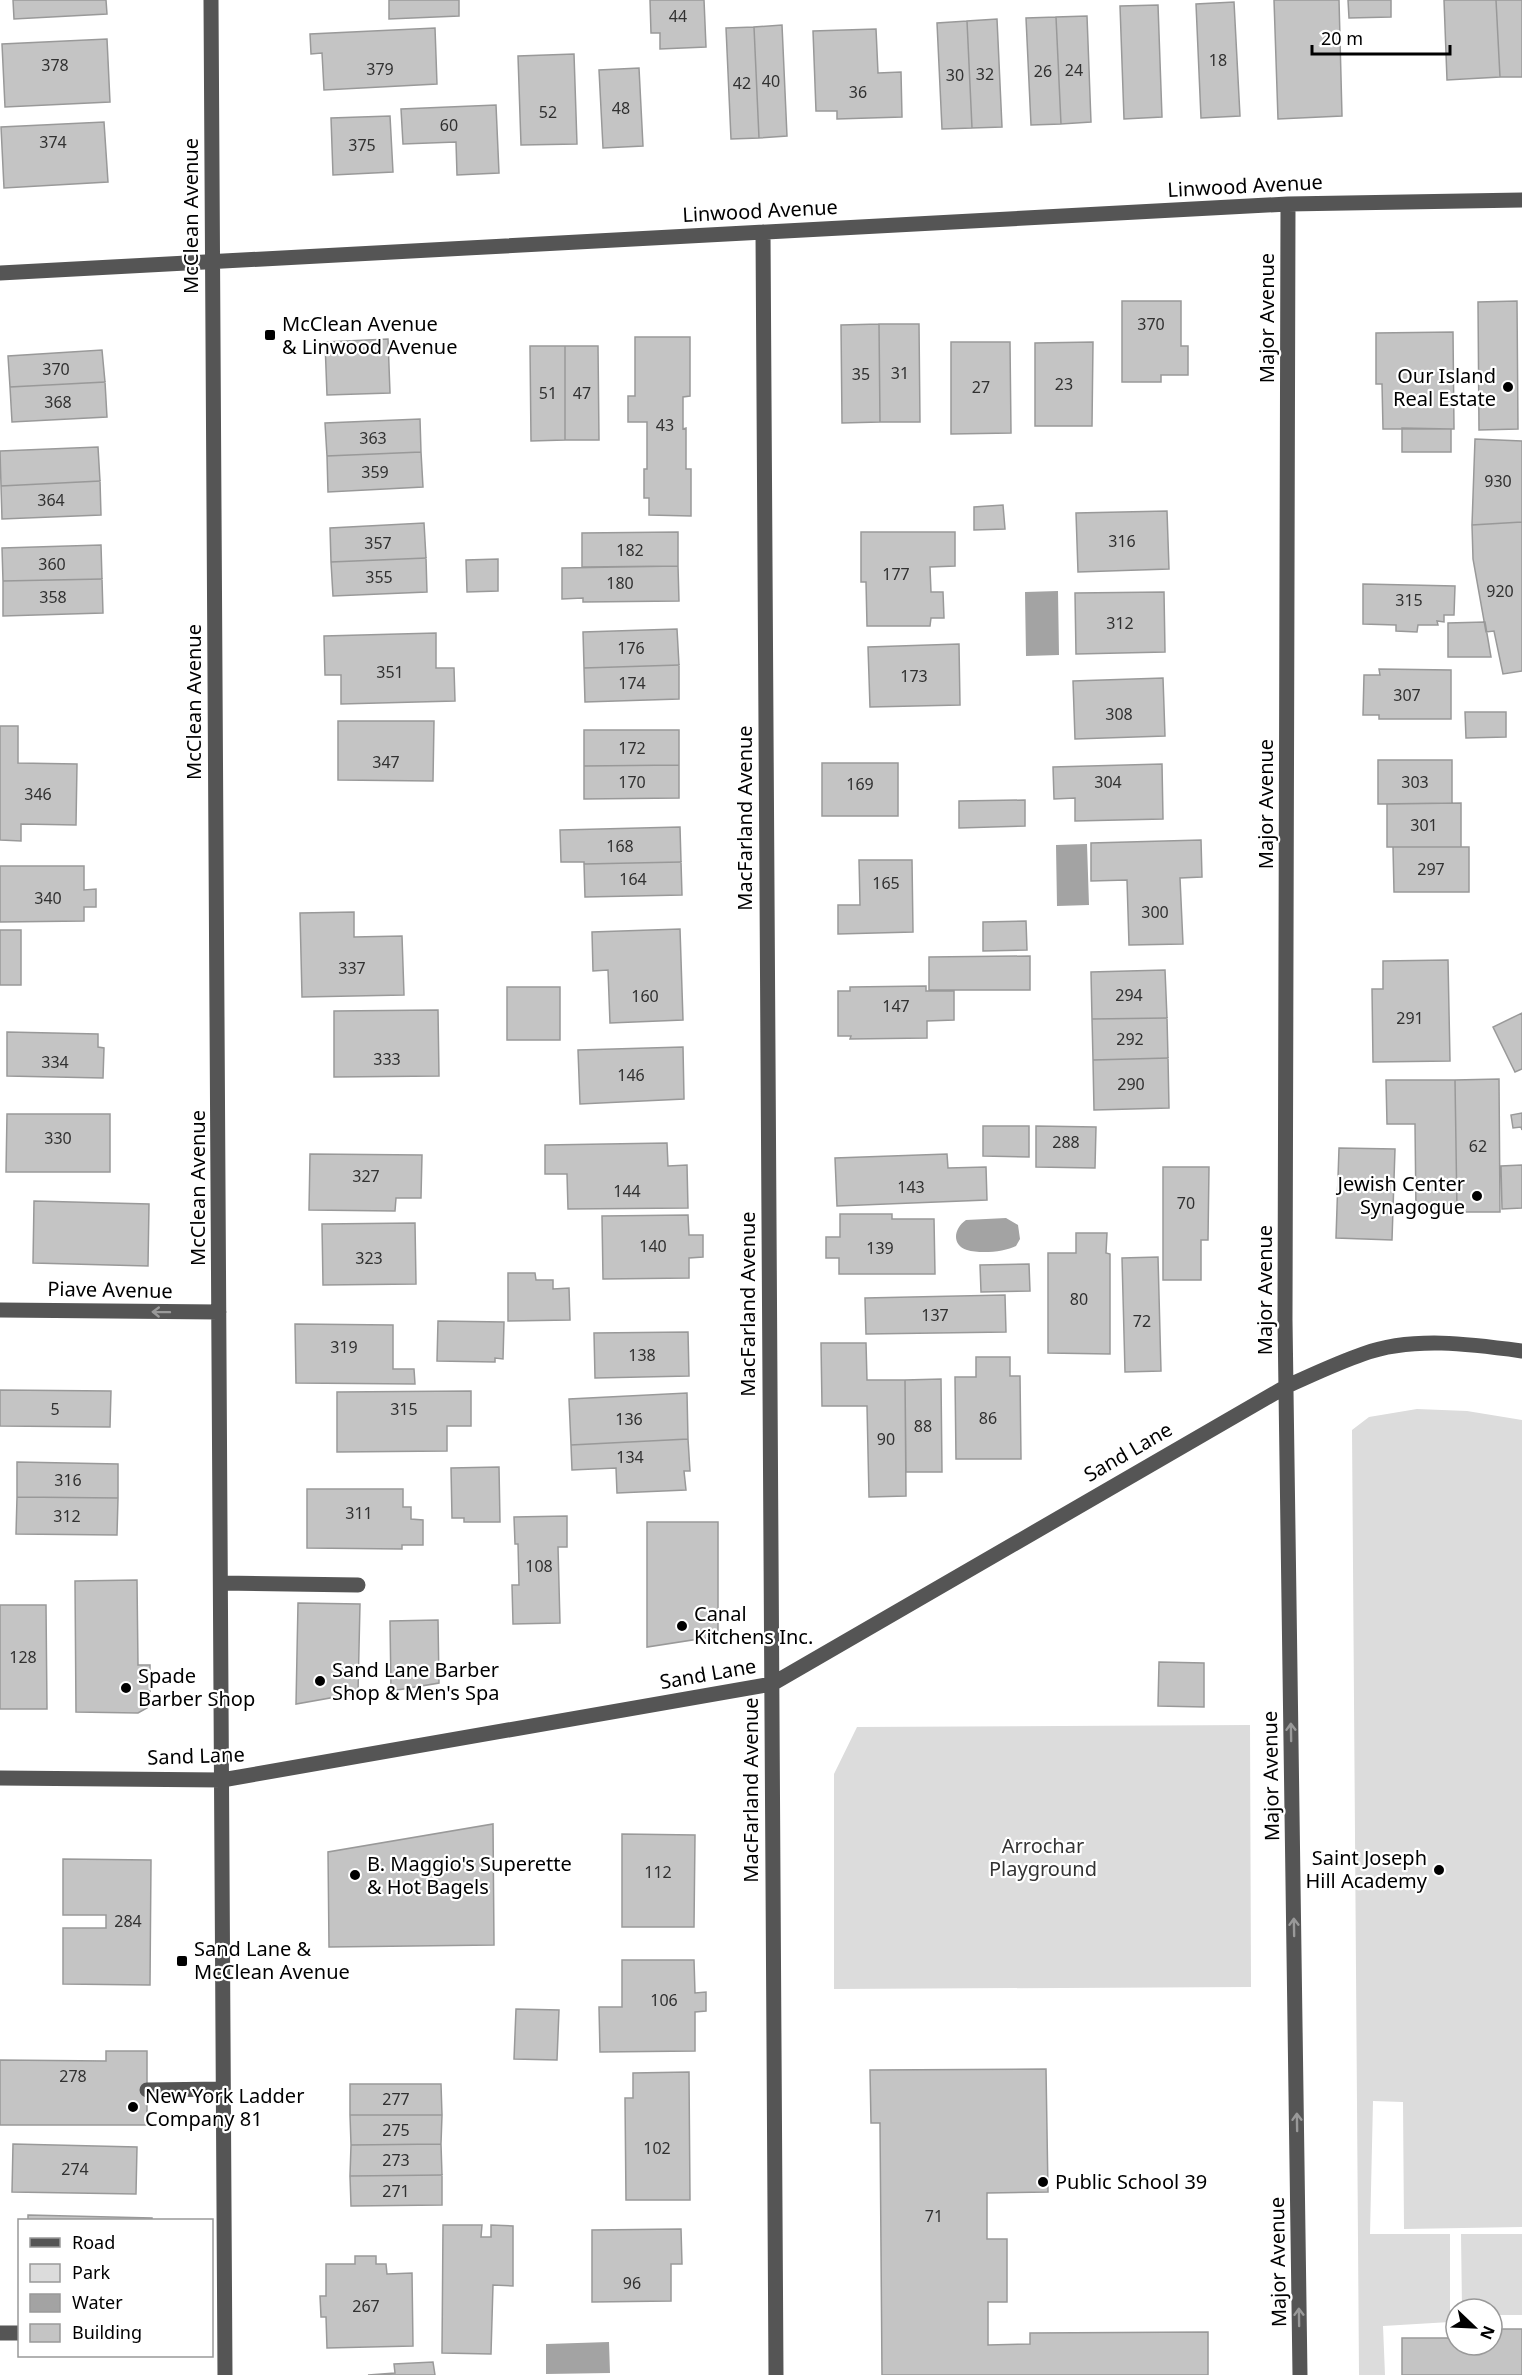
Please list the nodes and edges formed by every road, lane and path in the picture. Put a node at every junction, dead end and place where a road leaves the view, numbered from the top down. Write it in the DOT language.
graph roads {
  1 [pos="211,0"];
  2 [pos="1522,201"];
  3 [pos="1288,204"];
  4 [pos="763,232"];
  5 [pos="212,261"];
  6 [pos="0,273"];
  7 [pos="0,1310"];
  8 [pos="219,1312"];
  9 [pos="1522,1351"];
  10 [pos="1287,1386"];
  11 [pos="221,1583"];
  12 [pos="358,1585"];
  13 [pos="772,1684"];
  14 [pos="0,1778"];
  15 [pos="222,1780"];
  16 [pos="223,2089"];
  17 [pos="147,2090"];
  18 [pos="0,2332"];
  19 [pos="18,2333"];
  20 [pos="218,2336"];
  21 [pos="225,2375"];
  22 [pos="776,2375"];
  23 [pos="1300,2375"];
  1 -- 5 [label="street, McClean Avenue"];
  2 -- 3 [label="street, Linwood Avenue"];
  3 -- 4 [label="street, Linwood Avenue"];
  3 -- 10 [label="street, Major Avenue"];
  4 -- 5 [label="street, Linwood Avenue"];
  4 -- 13 [label="street, MacFarland Avenue"];
  5 -- 6 [label="street, Linwood Avenue"];
  5 -- 8 [label="street, McClean Avenue"];
  8 -- 7 [label="street, Piave Avenue, one-way"];
  8 -- 11 [label="street, McClean Avenue"];
  9 -- 10 [label="street, Sand Lane"];
  10 -- 13 [label="street, Sand Lane"];
  23 -- 10 [label="street, Major Avenue, one-way"];
  11 -- 12 [label="street"];
  11 -- 15 [label="street, McClean Avenue"];
  13 -- 15 [label="street, Sand Lane"];
  13 -- 22 [label="street, MacFarland Avenue"];
  14 -- 15 [label="street, Sand Lane"];
  15 -- 16 [label="street, McClean Avenue"];
  16 -- 17 [label="street"];
  16 -- 20 [label="street, McClean Avenue"];
  18 -- 19 [label="street"];
  20 -- 21 [label="street, McClean Avenue"];
}
